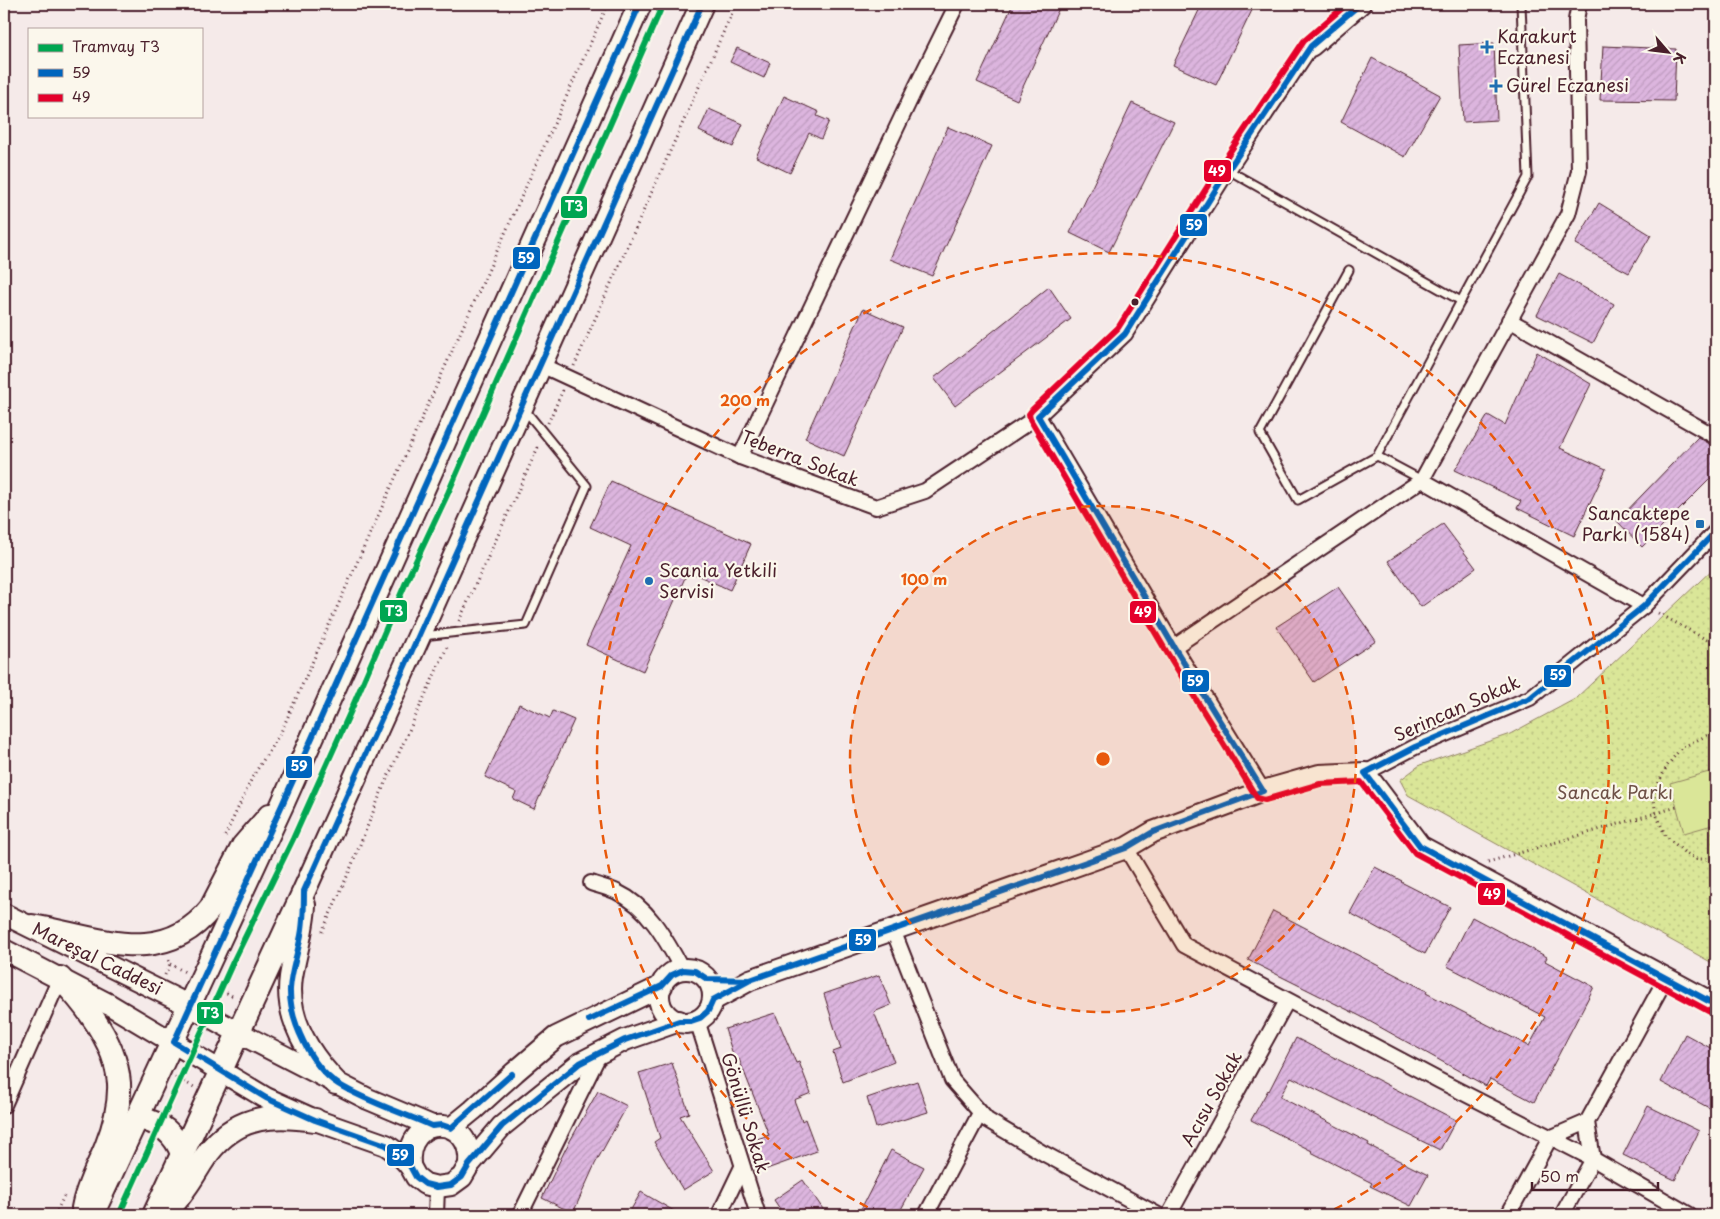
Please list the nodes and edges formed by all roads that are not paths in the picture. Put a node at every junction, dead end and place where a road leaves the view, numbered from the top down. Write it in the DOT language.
graph roads {
  1 [pos="640,4"];
  2 [pos="702,4"];
  3 [pos="957,4"];
  4 [pos="1360,4"];
  5 [pos="1521,4"];
  6 [pos="1579,4"];
  7 [pos="1311,46"];
  8 [pos="1228,170"];
  9 [pos="1349,270"];
  10 [pos="1461,301"];
  11 [pos="1509,320"];
  12 [pos="541,364"];
  13 [pos="523,406"];
  14 [pos="1038,416"];
  15 [pos="1716,438"];
  16 [pos="1377,456"];
  17 [pos="740,457"];
  18 [pos="1422,480"];
  19 [pos="1716,531"];
  20 [pos="1644,606"];
  21 [pos="419,636"];
  22 [pos="1174,647"];
  23 [pos="1365,773"];
  24 [pos="1263,791"];
  25 [pos="282,805"];
  26 [pos="1126,848"];
  27 [pos="591,884"];
  28 [pos="304,891"];
  29 [pos="4,914"];
  30 [pos="32,926"];
  31 [pos="893,930"];
  32 [pos="4,950"];
  33 [pos="682,969"];
  34 [pos="60,978"];
  35 [pos="1666,978"];
  36 [pos="707,979"];
  37 [pos="750,980"];
  38 [pos="662,986"];
  39 [pos="713,1000"];
  40 [pos="1287,1001"];
  41 [pos="1716,1005"];
  42 [pos="190,1006"];
  43 [pos="688,1021"];
  44 [pos="239,1033"];
  45 [pos="174,1042"];
  46 [pos="600,1052"];
  47 [pos="221,1071"];
  48 [pos="336,1083"];
  49 [pos="4,1105"];
  50 [pos="980,1113"];
  51 [pos="138,1118"];
  52 [pos="315,1120"];
  53 [pos="1587,1122"];
  54 [pos="442,1127"];
  55 [pos="1550,1138"];
  56 [pos="182,1154"];
  57 [pos="1593,1159"];
  58 [pos="469,1164"];
  59 [pos="410,1166"];
  60 [pos="742,1167"];
  61 [pos="438,1187"];
  62 [pos="81,1215"];
  63 [pos="92,1215"];
  64 [pos="154,1215"];
  65 [pos="164,1215"];
  66 [pos="436,1215"];
  67 [pos="520,1215"];
  68 [pos="719,1215"];
  69 [pos="758,1215"];
  70 [pos="926,1215"];
  71 [pos="1158,1215"];
  72 [pos="1169,1215"];
  73 [pos="1508,1215"];
  74 [pos="1562,1215"];
  75 [pos="1690,1215"];
  1 -- 25 [label="main road"];
  2 -- 12 [label="main road"];
  3 -- 17 [label="street"];
  4 -- 7 [label="street"];
  5 -- 10 [label="lane"];
  6 -- 11 [label="street"];
  7 -- 8 [label="street, Teberra Sokak"];
  8 -- 10 [label="lane"];
  8 -- 14 [label="street, Teberra Sokak"];
  9 -- 16 [label="lane"];
  10 -- 16 [label="lane"];
  11 -- 15 [label="street"];
  11 -- 18 [label="street"];
  12 -- 13 [label="main road"];
  12 -- 17 [label="street, Teberra Sokak"];
  13 -- 21 [label="main road"];
  13 -- 21 [label="lane"];
  14 -- 17 [label="street, Teberra Sokak"];
  14 -- 22 [label="street"];
  16 -- 18 [label="lane"];
  18 -- 20 [label="street"];
  18 -- 22 [label="street"];
  19 -- 20 [label="street, Serincan Sokak"];
  20 -- 23 [label="street, Serincan Sokak"];
  21 -- 28 [label="main road"];
  22 -- 24 [label="street"];
  23 -- 24 [label="street"];
  23 -- 35 [label="street"];
  24 -- 26 [label="street"];
  25 -- 30 [label="main road"];
  25 -- 42 [label="main road"];
  26 -- 31 [label="street"];
  26 -- 40 [label="street"];
  27 -- 33 [label="street"];
  28 -- 44 [label="main road"];
  28 -- 48 [label="main road"];
  29 -- 30 [label="street, Mareşal Caddesi"];
  30 -- 42 [label="street, Mareşal Caddesi"];
  31 -- 37 [label="street"];
  31 -- 50 [label="street"];
  32 -- 34 [label="street, Mareşal Caddesi"];
  33 -- 36 [label="street"];
  33 -- 38 [label="street"];
  34 -- 45 [label="street, Mareşal Caddesi"];
  34 -- 49 [label="street"];
  34 -- 62 [label="main road"];
  35 -- 41 [label="street"];
  35 -- 53 [label="street"];
  36 -- 37 [label="street"];
  36 -- 39 [label="street"];
  37 -- 39 [label="street"];
  38 -- 43 [label="street"];
  38 -- 54 [label="street"];
  39 -- 43 [label="street"];
  40 -- 55 [label="street"];
  40 -- 72 [label="street, Acısu Sokak"];
  42 -- 44 [label="street, Mareşal Caddesi"];
  42 -- 45 [label="main road"];
  43 -- 46 [label="street"];
  43 -- 60 [label="street, Gönüllü Sokak"];
  44 -- 47 [label="main road"];
  44 -- 48 [label="street, Mareşal Caddesi"];
  45 -- 47 [label="street, Mareşal Caddesi"];
  45 -- 51 [label="main road"];
  46 -- 58 [label="street"];
  46 -- 67 [label="street"];
  47 -- 52 [label="street, Mareşal Caddesi"];
  47 -- 56 [label="main road"];
  48 -- 54 [label="street, Mareşal Caddesi"];
  50 -- 70 [label="street"];
  50 -- 71 [label="street"];
  51 -- 56 [label="main road"];
  51 -- 63 [label="main road"];
  52 -- 59 [label="street, Mareşal Caddesi"];
  52 -- 65 [label="main road"];
  53 -- 55 [label="street"];
  53 -- 57 [label="street"];
  54 -- 58 [label="street"];
  54 -- 59 [label="street"];
  55 -- 57 [label="street"];
  55 -- 73 [label="street"];
  56 -- 64 [label="main road"];
  57 -- 74 [label="street"];
  57 -- 75 [label="street"];
  58 -- 61 [label="street"];
  59 -- 61 [label="street"];
  60 -- 68 [label="street"];
  60 -- 69 [label="street, Gönüllü Sokak"];
  61 -- 66 [label="street"];
}
